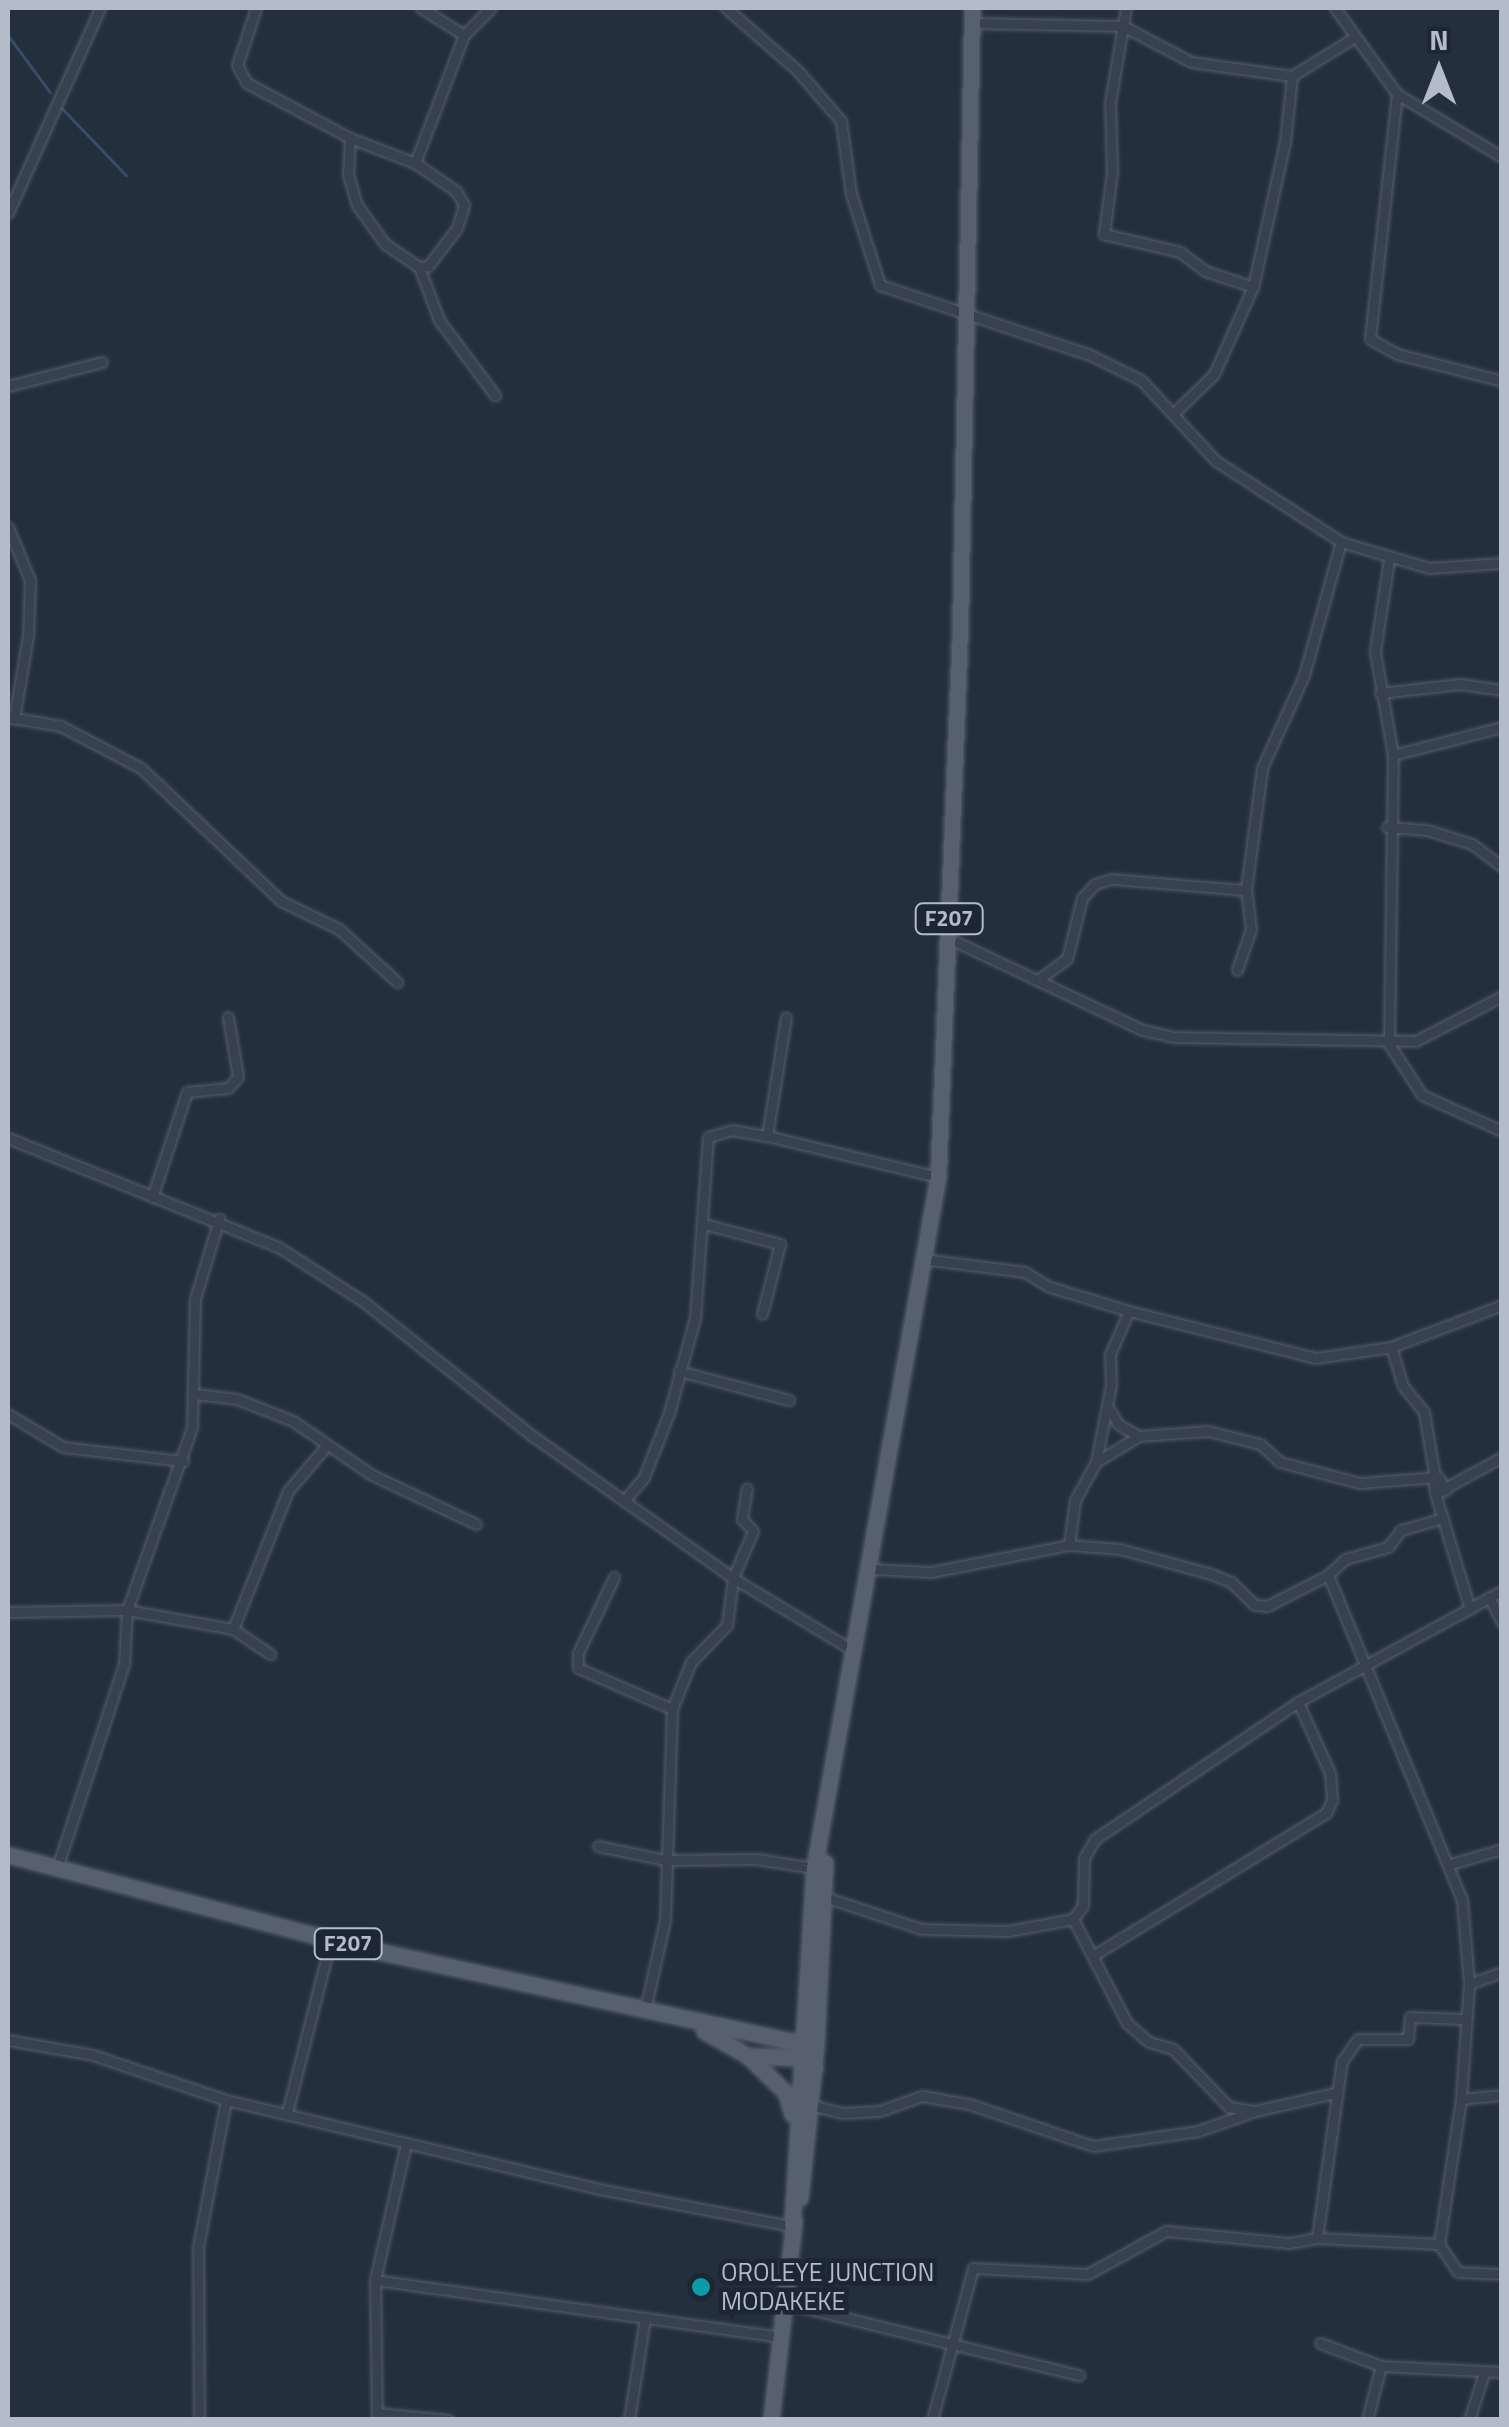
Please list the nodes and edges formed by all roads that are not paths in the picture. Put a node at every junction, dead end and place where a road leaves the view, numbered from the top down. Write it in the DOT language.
graph roads {
  1 [pos="100,8"];
  2 [pos="256,8"];
  3 [pos="420,8"];
  4 [pos="491,8"];
  5 [pos="726,8"];
  6 [pos="1126,8"];
  7 [pos="1336,8"];
  8 [pos="972,15"];
  9 [pos="1123,26"];
  10 [pos="464,35"];
  11 [pos="1354,38"];
  12 [pos="1292,76"];
  13 [pos="1397,94"];
  14 [pos="350,138"];
  15 [pos="1502,157"];
  16 [pos="415,163"];
  17 [pos="11,196"];
  18 [pos="8,213"];
  19 [pos="419,267"];
  20 [pos="1252,287"];
  21 [pos="968,312"];
  22 [pos="102,362"];
  23 [pos="1502,382"];
  24 [pos="8,386"];
  25 [pos="495,395"];
  26 [pos="1172,414"];
  27 [pos="8,527"];
  28 [pos="1340,542"];
  29 [pos="1389,559"];
  30 [pos="1502,563"];
  31 [pos="1502,690"];
  32 [pos="1380,693"];
  33 [pos="10,718"];
  34 [pos="1502,727"];
  35 [pos="1393,755"];
  36 [pos="1387,827"];
  37 [pos="1502,867"];
  38 [pos="1246,890"];
  39 [pos="948,938"];
  40 [pos="1237,970"];
  41 [pos="1039,979"];
  42 [pos="396,982"];
  43 [pos="1502,996"];
  44 [pos="228,1016"];
  45 [pos="786,1018"];
  46 [pos="1388,1044"];
  47 [pos="1502,1132"];
  48 [pos="767,1136"];
  49 [pos="8,1138"];
  50 [pos="938,1177"];
  51 [pos="152,1197"];
  52 [pos="219,1219"];
  53 [pos="704,1224"];
  54 [pos="920,1259"];
  55 [pos="1502,1306"];
  56 [pos="1129,1311"];
  57 [pos="762,1314"];
  58 [pos="1391,1346"];
  59 [pos="679,1371"];
  60 [pos="196,1394"];
  61 [pos="789,1400"];
  62 [pos="1107,1406"];
  63 [pos="8,1414"];
  64 [pos="1138,1436"];
  65 [pos="327,1444"];
  66 [pos="1502,1457"];
  67 [pos="182,1461"];
  68 [pos="1096,1462"];
  69 [pos="1438,1483"];
  70 [pos="747,1488"];
  71 [pos="624,1501"];
  72 [pos="1443,1518"];
  73 [pos="476,1524"];
  74 [pos="1069,1545"];
  75 [pos="871,1569"];
  76 [pos="1328,1575"];
  77 [pos="614,1577"];
  78 [pos="733,1578"];
  79 [pos="1502,1591"];
  80 [pos="1490,1597"];
  81 [pos="1470,1608"];
  82 [pos="128,1610"];
  83 [pos="8,1612"];
  84 [pos="1502,1623"];
  85 [pos="233,1629"];
  86 [pos="854,1651"];
  87 [pos="270,1654"];
  88 [pos="1362,1669"];
  89 [pos="1298,1702"];
  90 [pos="672,1709"];
  91 [pos="826,1820"];
  92 [pos="598,1846"];
  93 [pos="1502,1849"];
  94 [pos="8,1856"];
  95 [pos="665,1860"];
  96 [pos="1452,1864"];
  97 [pos="57,1868"];
  98 [pos="814,1868"];
  99 [pos="822,1896"];
  100 [pos="1073,1919"];
  101 [pos="331,1940"];
  102 [pos="1094,1955"];
  103 [pos="1502,1972"];
  104 [pos="808,1981"];
  105 [pos="1469,1984"];
  106 [pos="645,2012"];
  107 [pos="1463,2019"];
  108 [pos="692,2024"];
  109 [pos="772,2036"];
  110 [pos="8,2040"];
  111 [pos="808,2055"];
  112 [pos="748,2056"];
  113 [pos="1335,2093"];
  114 [pos="1502,2095"];
  115 [pos="1461,2099"];
  116 [pos="226,2100"];
  117 [pos="810,2105"];
  118 [pos="1254,2110"];
  119 [pos="286,2113"];
  120 [pos="794,2126"];
  121 [pos="406,2143"];
  122 [pos="792,2226"];
  123 [pos="1317,2238"];
  124 [pos="1440,2244"];
  125 [pos="1502,2274"];
  126 [pos="375,2280"];
  127 [pos="784,2303"];
  128 [pos="645,2318"];
  129 [pos="782,2337"];
  130 [pos="1320,2343"];
  131 [pos="950,2344"];
  132 [pos="1381,2366"];
  133 [pos="1502,2372"];
  134 [pos="1484,2373"];
  135 [pos="1080,2374"];
  136 [pos="377,2416"];
  137 [pos="200,2420"];
  138 [pos="448,2420"];
  139 [pos="629,2420"];
  140 [pos="770,2420"];
  141 [pos="932,2420"];
  142 [pos="1367,2420"];
  143 [pos="1469,2420"];
  1 -- 17 [label="street"];
  2 -- 14 [label="street"];
  3 -- 10 [label="street"];
  4 -- 10 [label="street"];
  5 -- 21 [label="street"];
  6 -- 9 [label="street"];
  7 -- 11 [label="street"];
  8 -- 9 [label="street"];
  8 -- 21 [label="main road, F207"];
  9 -- 12 [label="street"];
  9 -- 20 [label="street"];
  10 -- 16 [label="street"];
  11 -- 12 [label="street"];
  11 -- 13 [label="street"];
  12 -- 20 [label="street"];
  13 -- 15 [label="street"];
  13 -- 23 [label="street"];
  14 -- 16 [label="street"];
  14 -- 19 [label="street"];
  16 -- 19 [label="street"];
  17 -- 18 [label="street"];
  19 -- 25 [label="street"];
  20 -- 26 [label="street"];
  21 -- 26 [label="street"];
  21 -- 39 [label="main road, F207"];
  22 -- 24 [label="street"];
  26 -- 28 [label="street"];
  27 -- 33 [label="street"];
  28 -- 29 [label="street"];
  28 -- 38 [label="street"];
  29 -- 30 [label="street"];
  29 -- 32 [label="street"];
  31 -- 32 [label="street"];
  32 -- 35 [label="street"];
  33 -- 42 [label="street"];
  34 -- 35 [label="street"];
  35 -- 36 [label="street"];
  36 -- 37 [label="street"];
  36 -- 46 [label="street"];
  38 -- 40 [label="street"];
  38 -- 41 [label="street"];
  39 -- 41 [label="street"];
  39 -- 50 [label="main road, F207"];
  41 -- 46 [label="street"];
  43 -- 46 [label="street"];
  44 -- 51 [label="street"];
  45 -- 48 [label="street"];
  46 -- 47 [label="street"];
  48 -- 50 [label="street"];
  48 -- 53 [label="street"];
  49 -- 51 [label="street"];
  50 -- 54 [label="main road, F207"];
  51 -- 52 [label="street"];
  52 -- 60 [label="street"];
  52 -- 71 [label="street"];
  53 -- 57 [label="street"];
  53 -- 59 [label="street"];
  54 -- 56 [label="street"];
  54 -- 75 [label="main road, F207"];
  55 -- 58 [label="street"];
  56 -- 58 [label="street"];
  56 -- 62 [label="street"];
  58 -- 69 [label="street"];
  59 -- 61 [label="street"];
  59 -- 71 [label="street"];
  60 -- 65 [label="street"];
  60 -- 67 [label="street"];
  62 -- 64 [label="street"];
  62 -- 68 [label="street"];
  63 -- 67 [label="street"];
  64 -- 68 [label="street"];
  64 -- 69 [label="street"];
  65 -- 73 [label="street"];
  65 -- 85 [label="street"];
  66 -- 69 [label="street"];
  67 -- 82 [label="street"];
  68 -- 74 [label="street"];
  69 -- 72 [label="street"];
  70 -- 78 [label="street"];
  71 -- 78 [label="street"];
  72 -- 76 [label="street"];
  72 -- 81 [label="street"];
  74 -- 75 [label="street"];
  74 -- 76 [label="street"];
  75 -- 86 [label="main road, F207"];
  76 -- 88 [label="street"];
  77 -- 90 [label="street"];
  78 -- 86 [label="street"];
  78 -- 90 [label="street"];
  79 -- 80 [label="street"];
  80 -- 81 [label="street"];
  80 -- 84 [label="street"];
  81 -- 88 [label="street"];
  82 -- 83 [label="street"];
  82 -- 85 [label="street"];
  82 -- 97 [label="street"];
  85 -- 87 [label="street"];
  86 -- 91 [label="main road, F207"];
  88 -- 89 [label="street"];
  88 -- 96 [label="street"];
  89 -- 100 [label="street"];
  89 -- 102 [label="street"];
  90 -- 95 [label="street"];
  91 -- 98 [label="main road, F207"];
  91 -- 99 [label="main road, F207"];
  92 -- 95 [label="street"];
  93 -- 96 [label="street"];
  94 -- 97 [label="main road, F207"];
  95 -- 98 [label="street"];
  95 -- 106 [label="street"];
  96 -- 105 [label="street"];
  97 -- 101 [label="main road, F207"];
  98 -- 104 [label="main road, F207"];
  99 -- 100 [label="street"];
  99 -- 111 [label="main road, F207"];
  100 -- 102 [label="street"];
  101 -- 106 [label="main road, F207"];
  101 -- 119 [label="street"];
  102 -- 118 [label="street"];
  103 -- 105 [label="street"];
  104 -- 109 [label="main road"];
  104 -- 111 [label="main road, F207"];
  105 -- 107 [label="street"];
  106 -- 108 [label="main road, F207"];
  107 -- 113 [label="street"];
  107 -- 115 [label="street"];
  108 -- 109 [label="main road, F207"];
  108 -- 112 [label="main road, F207"];
  109 -- 111 [label="main road, F207"];
  110 -- 116 [label="street"];
  111 -- 112 [label="main road, F207"];
  111 -- 117 [label="main road, F207"];
  111 -- 120 [label="main road, F207"];
  112 -- 120 [label="main road"];
  113 -- 118 [label="street"];
  113 -- 123 [label="street"];
  114 -- 115 [label="street"];
  115 -- 124 [label="street"];
  116 -- 119 [label="street"];
  116 -- 137 [label="street"];
  117 -- 118 [label="street"];
  117 -- 122 [label="main road, F207"];
  119 -- 121 [label="street"];
  120 -- 122 [label="main road, F207"];
  121 -- 122 [label="street"];
  121 -- 126 [label="street"];
  122 -- 127 [label="main road, F207"];
  123 -- 124 [label="street"];
  123 -- 131 [label="street"];
  124 -- 125 [label="street"];
  126 -- 128 [label="street"];
  126 -- 136 [label="street"];
  127 -- 129 [label="main road, F207"];
  127 -- 131 [label="street"];
  128 -- 129 [label="street"];
  128 -- 139 [label="street"];
  129 -- 140 [label="main road, F207"];
  130 -- 132 [label="street"];
  131 -- 135 [label="street"];
  131 -- 141 [label="street"];
  132 -- 134 [label="street"];
  132 -- 142 [label="street"];
  133 -- 134 [label="street"];
  134 -- 143 [label="street"];
  136 -- 138 [label="street"];
}
